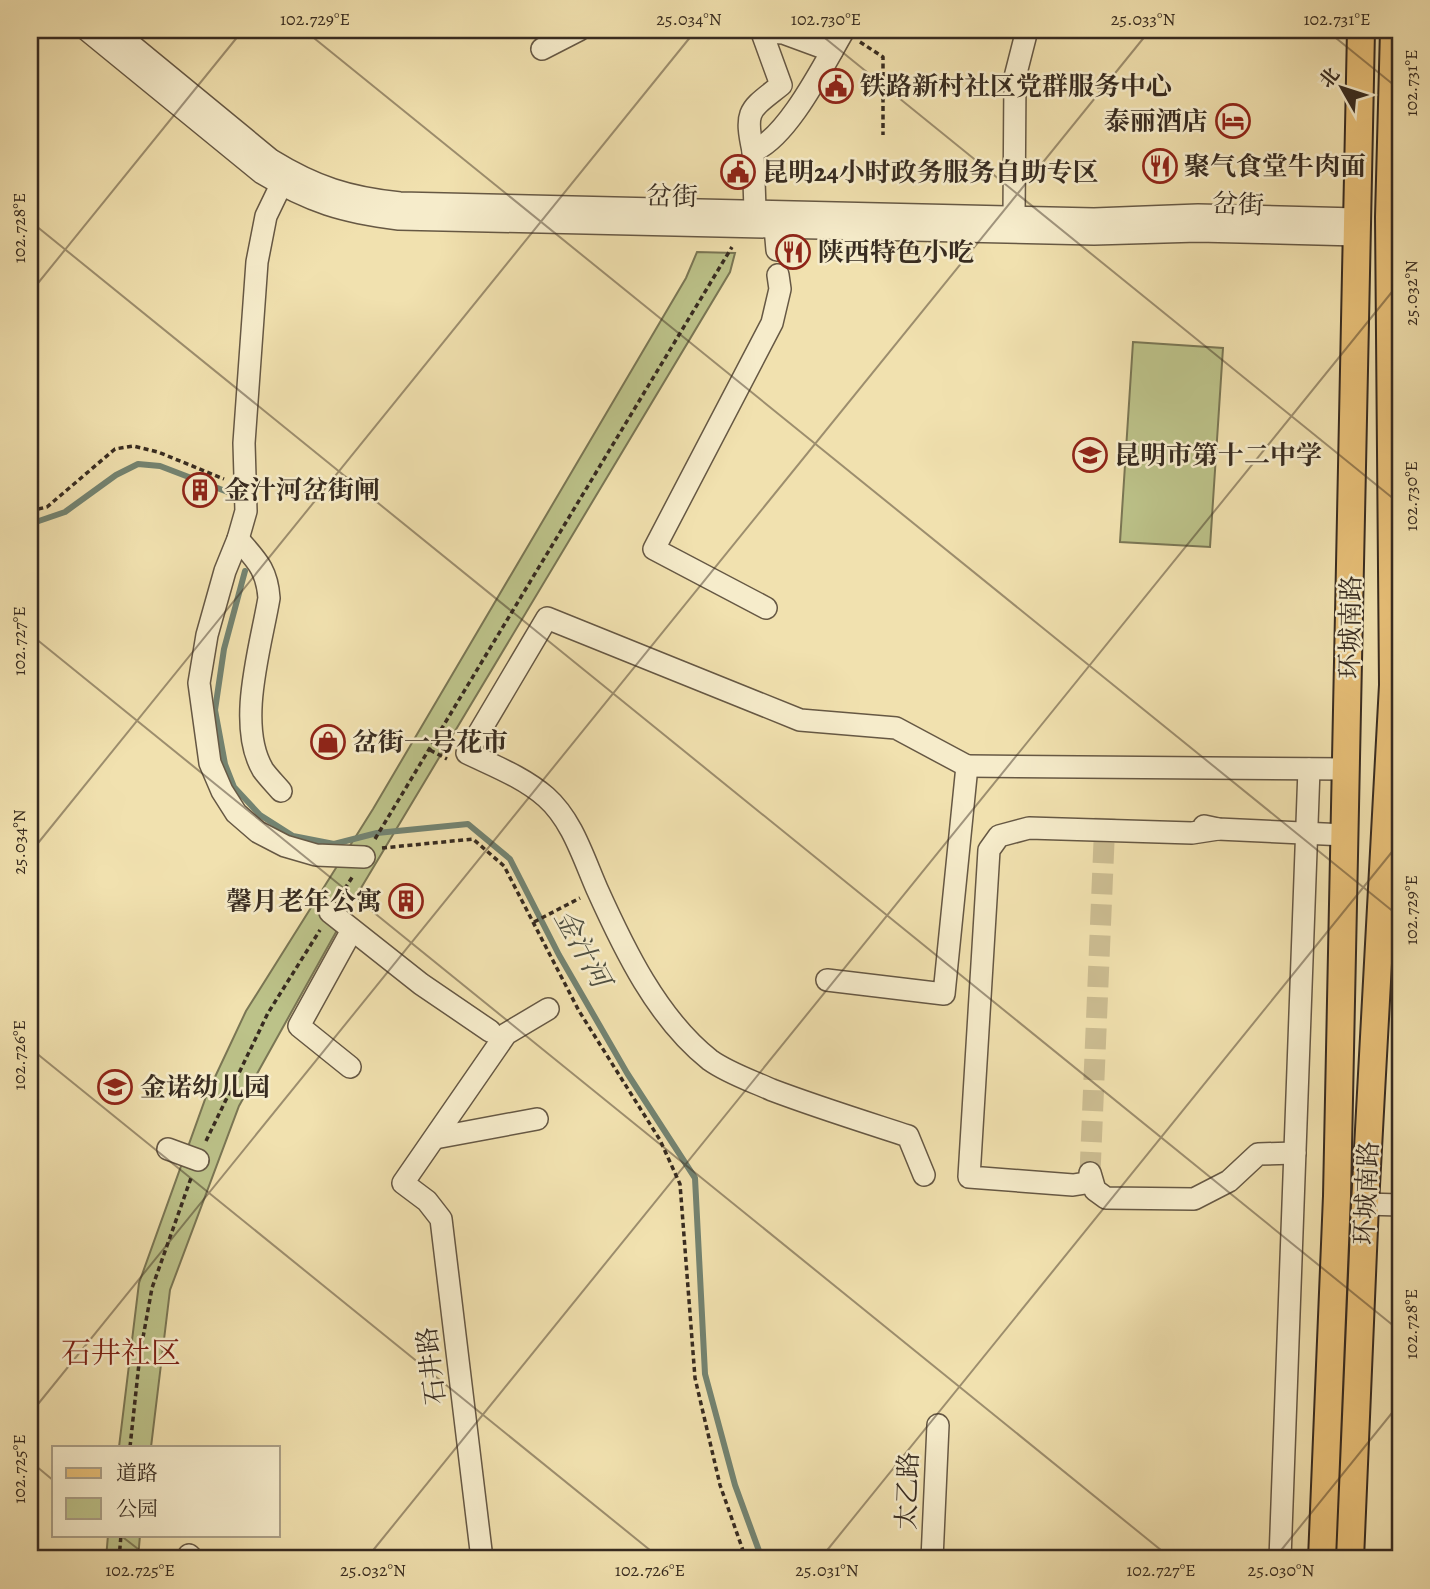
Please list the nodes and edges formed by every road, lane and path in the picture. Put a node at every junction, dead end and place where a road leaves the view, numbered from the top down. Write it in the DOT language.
graph roads {
  1 [pos="87,30"];
  2 [pos="113,30"];
  3 [pos="579,30"];
  4 [pos="844,30"];
  5 [pos="863,30"];
  6 [pos="1361,30"];
  7 [pos="1394,30"];
  8 [pos="761,31"];
  9 [pos="1026,31"];
  10 [pos="542,49"];
  11 [pos="832,51"];
  12 [pos="883,135"];
  13 [pos="753,151"];
  14 [pos="281,185"];
  15 [pos="1014,216"];
  16 [pos="749,218"];
  17 [pos="775,227"];
  18 [pos="1357,227"];
  19 [pos="1395,228"];
  20 [pos="777,250"];
  21 [pos="778,275"];
  22 [pos="246,488"];
  23 [pos="30,511"];
  24 [pos="238,539"];
  25 [pos="766,608"];
  26 [pos="430,750"];
  27 [pos="443,758"];
  28 [pos="967,766"];
  29 [pos="1309,769"];
  30 [pos="1347,769"];
  31 [pos="281,791"];
  32 [pos="1105,818"];
  33 [pos="1218,829"];
  34 [pos="1307,833"];
  35 [pos="1345,835"];
  36 [pos="368,849"];
  37 [pos="582,897"];
  38 [pos="330,912"];
  39 [pos="533,922"];
  40 [pos="352,930"];
  41 [pos="827,980"];
  42 [pos="548,1009"];
  43 [pos="490,1031"];
  44 [pos="350,1068"];
  45 [pos="537,1119"];
  46 [pos="435,1138"];
  47 [pos="168,1149"];
  48 [pos="1295,1153"];
  49 [pos="198,1160"];
  50 [pos="925,1175"];
  51 [pos="1365,1204"];
  52 [pos="1400,1205"];
  53 [pos="938,1425"];
  54 [pos="130,1446"];
  55 [pos="121,1536"];
  56 [pos="119,1559"];
  57 [pos="482,1559"];
  58 [pos="746,1559"];
  59 [pos="932,1559"];
  60 [pos="1280,1559"];
  61 [pos="1322,1559"];
  62 [pos="1350,1559"];
  1 -- 14 [label="street, 岔街"];
  2 -- 16 [label="street, 岔街"];
  3 -- 10 [label="street"];
  4 -- 11 [label="street"];
  4 -- 12 [label="path"];
  5 -- 9 [label="path"];
  6 -- 18 [label="main road, 环城南路"];
  7 -- 19 [label="main road, 环城南路"];
  8 -- 11 [label="street"];
  8 -- 13 [label="street"];
  9 -- 15 [label="street"];
  11 -- 13 [label="street"];
  13 -- 16 [label="street"];
  14 -- 16 [label="street, 岔街"];
  14 -- 22 [label="street"];
  15 -- 16 [label="street, 岔街"];
  15 -- 18 [label="street, 岔街"];
  16 -- 17 [label="street, 岔街"];
  16 -- 26 [label="path"];
  17 -- 18 [label="street, 岔街"];
  17 -- 20 [label="street"];
  18 -- 19 [label="main road"];
  18 -- 30 [label="main road, 环城南路"];
  19 -- 51 [label="main road, 环城南路"];
  21 -- 25 [label="street"];
  22 -- 23 [label="path"];
  22 -- 24 [label="street"];
  24 -- 31 [label="street"];
  24 -- 36 [label="street"];
  26 -- 27 [label="path"];
  26 -- 36 [label="path"];
  28 -- 29 [label="street"];
  28 -- 41 [label="street"];
  28 -- 50 [label="street"];
  29 -- 30 [label="street"];
  29 -- 34 [label="street"];
  30 -- 35 [label="main road, 环城南路"];
  32 -- 33 [label="street"];
  33 -- 34 [label="street"];
  33 -- 48 [label="street"];
  34 -- 35 [label="street"];
  34 -- 48 [label="street"];
  35 -- 61 [label="main road, 环城南路"];
  36 -- 38 [label="path"];
  36 -- 39 [label="path"];
  37 -- 39 [label="path"];
  38 -- 40 [label="street"];
  38 -- 49 [label="path"];
  39 -- 58 [label="path"];
  40 -- 43 [label="street"];
  40 -- 44 [label="street"];
  42 -- 46 [label="street"];
  45 -- 46 [label="street"];
  46 -- 57 [label="street, 石井路"];
  47 -- 49 [label="street"];
  48 -- 60 [label="street"];
  49 -- 54 [label="path"];
  51 -- 52 [label="street"];
  51 -- 62 [label="main road, 环城南路"];
  53 -- 59 [label="street, 太乙路"];
  55 -- 56 [label="path"];
}
